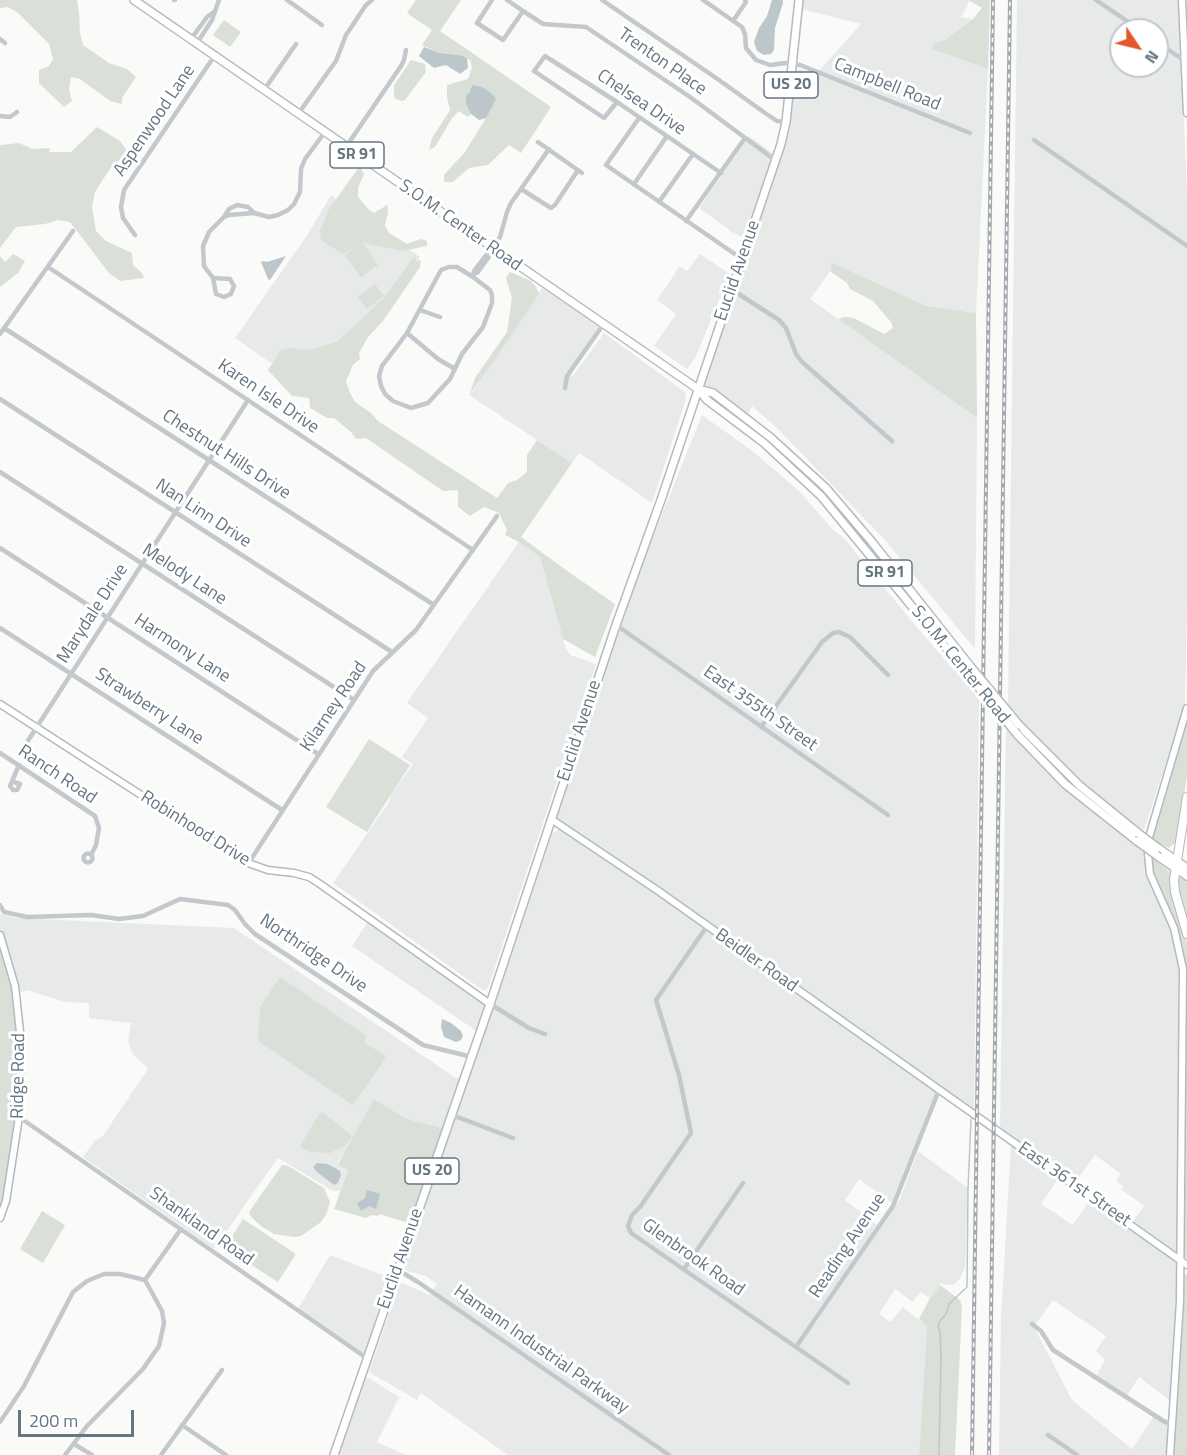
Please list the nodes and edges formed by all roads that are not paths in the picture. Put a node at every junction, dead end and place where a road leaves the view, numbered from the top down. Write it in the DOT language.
graph roads {
  1 [pos="134,0"];
  2 [pos="219,0"];
  3 [pos="287,0"];
  4 [pos="372,0"];
  5 [pos="492,0"];
  6 [pos="507,0"];
  7 [pos="602,0"];
  8 [pos="703,0"];
  9 [pos="746,0"];
  10 [pos="799,0"];
  11 [pos="1096,0"];
  12 [pos="1182,0"];
  13 [pos="524,11"];
  14 [pos="1122,18"];
  15 [pos="733,21"];
  16 [pos="322,25"];
  17 [pos="0,39"];
  18 [pos="194,41"];
  19 [pos="5,43"];
  20 [pos="296,44"];
  21 [pos="406,50"];
  22 [pos="1169,50"];
  23 [pos="215,55"];
  24 [pos="1185,61"];
  25 [pos="793,64"];
  26 [pos="264,90"];
  27 [pos="617,102"];
  28 [pos="17,112"];
  29 [pos="1187,113"];
  30 [pos="298,114"];
  31 [pos="0,116"];
  32 [pos="639,118"];
  33 [pos="786,122"];
  34 [pos="325,132"];
  35 [pos="970,133"];
  36 [pos="667,136"];
  37 [pos="745,138"];
  38 [pos="1034,140"];
  39 [pos="538,142"];
  40 [pos="346,147"];
  41 [pos="549,149"];
  42 [pos="693,154"];
  43 [pos="775,160"];
  44 [pos="721,173"];
  45 [pos="634,184"];
  46 [pos="521,189"];
  47 [pos="659,202"];
  48 [pos="254,213"];
  49 [pos="225,217"];
  50 [pos="686,221"];
  51 [pos="74,231"];
  52 [pos="135,236"];
  53 [pos="1187,246"];
  54 [pos="491,250"];
  55 [pos="741,259"];
  56 [pos="48,267"];
  57 [pos="474,275"];
  58 [pos="213,278"];
  59 [pos="731,289"];
  60 [pos="420,310"];
  61 [pos="440,317"];
  62 [pos="603,325"];
  63 [pos="4,328"];
  64 [pos="407,333"];
  65 [pos="0,334"];
  66 [pos="455,369"];
  67 [pos="565,388"];
  68 [pos="698,389"];
  69 [pos="0,399"];
  70 [pos="248,400"];
  71 [pos="891,441"];
  72 [pos="208,460"];
  73 [pos="0,472"];
  74 [pos="175,512"];
  75 [pos="497,516"];
  76 [pos="0,548"];
  77 [pos="473,550"];
  78 [pos="142,564"];
  79 [pos="434,605"];
  80 [pos="107,617"];
  81 [pos="616,625"];
  82 [pos="0,628"];
  83 [pos="392,652"];
  84 [pos="72,673"];
  85 [pos="888,675"];
  86 [pos="354,700"];
  87 [pos="0,704"];
  88 [pos="1187,708"];
  89 [pos="36,727"];
  90 [pos="761,727"];
  91 [pos="0,753"];
  92 [pos="20,753"];
  93 [pos="318,754"];
  94 [pos="18,765"];
  95 [pos="14,782"];
  96 [pos="1187,797"];
  97 [pos="282,810"];
  98 [pos="888,815"];
  99 [pos="551,819"];
  100 [pos="91,855"];
  101 [pos="248,864"];
  102 [pos="1176,864"];
  103 [pos="1187,868"];
  104 [pos="1187,876"];
  105 [pos="0,904"];
  106 [pos="707,926"];
  107 [pos="1187,933"];
  108 [pos="0,935"];
  109 [pos="490,1004"];
  110 [pos="545,1034"];
  111 [pos="472,1057"];
  112 [pos="939,1090"];
  113 [pos="961,1104"];
  114 [pos="452,1115"];
  115 [pos="19,1117"];
  116 [pos="513,1138"];
  117 [pos="743,1183"];
  118 [pos="0,1218"];
  119 [pos="181,1229"];
  120 [pos="1181,1261"];
  121 [pos="1187,1265"];
  122 [pos="684,1269"];
  123 [pos="398,1270"];
  124 [pos="145,1280"];
  125 [pos="1032,1324"];
  126 [pos="796,1347"];
  127 [pos="368,1359"];
  128 [pos="222,1370"];
  129 [pos="848,1383"];
  130 [pos="0,1422"];
  131 [pos="1172,1424"];
  132 [pos="182,1425"];
  133 [pos="1048,1435"];
  134 [pos="74,1444"];
  135 [pos="65,1455"];
  136 [pos="92,1455"];
  137 [pos="160,1455"];
  138 [pos="226,1455"];
  139 [pos="334,1455"];
  140 [pos="669,1455"];
  141 [pos="1077,1455"];
  142 [pos="1170,1455"];
  1 -- 18 [label="main road, S.O.M. Center Road / SR 91"];
  2 -- 18 [label="street"];
  3 -- 16 [label="street"];
  4 -- 30 [label="street"];
  5 -- 13 [label="street"];
  6 -- 13 [label="street, Trenton Place"];
  7 -- 33 [label="street"];
  8 -- 15 [label="street"];
  9 -- 15 [label="street"];
  10 -- 25 [label="main road, Euclid Avenue / US 20"];
  11 -- 14 [label="street"];
  12 -- 24 [label="street"];
  13 -- 37 [label="street, Trenton Place"];
  15 -- 25 [label="street, Campbell Road"];
  17 -- 19 [label="street"];
  18 -- 23 [label="main road, S.O.M. Center Road / SR 91"];
  20 -- 26 [label="street"];
  21 -- 40 [label="street"];
  22 -- 24 [label="street"];
  23 -- 26 [label="main road, S.O.M. Center Road / SR 91"];
  23 -- 52 [label="street, Aspenwood Lane"];
  24 -- 29 [label="street"];
  25 -- 33 [label="main road, Euclid Avenue / US 20"];
  25 -- 35 [label="street, Campbell Road"];
  26 -- 30 [label="main road, S.O.M. Center Road / SR 91"];
  27 -- 27 [label="street, Chelsea Drive"];
  27 -- 32 [label="street, Chelsea Drive"];
  28 -- 31 [label="street"];
  30 -- 34 [label="main road, S.O.M. Center Road / SR 91"];
  32 -- 36 [label="street, Chelsea Drive"];
  32 -- 45 [label="street"];
  33 -- 43 [label="main road, Euclid Avenue / US 20"];
  34 -- 40 [label="main road, S.O.M. Center Road / SR 91"];
  34 -- 48 [label="street"];
  36 -- 42 [label="street, Chelsea Drive"];
  36 -- 45 [label="street"];
  37 -- 43 [label="street, Trenton Place"];
  37 -- 44 [label="street"];
  38 -- 53 [label="street"];
  39 -- 41 [label="street"];
  40 -- 54 [label="main road, S.O.M. Center Road / SR 91"];
  41 -- 46 [label="street"];
  41 -- 46 [label="street"];
  42 -- 44 [label="street, Chelsea Drive"];
  42 -- 47 [label="street"];
  43 -- 55 [label="main road, Euclid Avenue / US 20"];
  44 -- 50 [label="street"];
  45 -- 47 [label="street"];
  46 -- 54 [label="street"];
  47 -- 50 [label="street"];
  48 -- 49 [label="street"];
  48 -- 49 [label="street"];
  49 -- 58 [label="street"];
  50 -- 55 [label="street"];
  51 -- 56 [label="street"];
  54 -- 57 [label="street"];
  54 -- 62 [label="main road, S.O.M. Center Road / SR 91"];
  55 -- 59 [label="main road, Euclid Avenue / US 20"];
  56 -- 63 [label="street"];
  56 -- 70 [label="street, Karen Isle Drive"];
  57 -- 60 [label="street"];
  57 -- 66 [label="street"];
  58 -- 58 [label="street"];
  59 -- 68 [label="main road, Euclid Avenue / US 20"];
  59 -- 71 [label="street"];
  60 -- 61 [label="street"];
  60 -- 64 [label="street"];
  62 -- 67 [label="street"];
  62 -- 68 [label="main road, S.O.M. Center Road / SR 91"];
  63 -- 65 [label="street"];
  63 -- 72 [label="street, Chestnut Hills Drive"];
  64 -- 66 [label="street"];
  64 -- 66 [label="street"];
  68 -- 81 [label="main road, Euclid Avenue / US 20"];
  68 -- 102 [label="main road, S.O.M. Center Road / SR 91, bridge"];
  68 -- 102 [label="main road, S.O.M. Center Road / SR 91, bridge"];
  69 -- 74 [label="street, Nan Linn Drive"];
  70 -- 72 [label="street, Marydale Drive"];
  70 -- 77 [label="street, Karen Isle Drive"];
  72 -- 74 [label="street, Marydale Drive"];
  72 -- 79 [label="street, Chestnut Hills Drive"];
  73 -- 78 [label="street, Melody Lane"];
  74 -- 78 [label="street, Marydale Drive"];
  74 -- 83 [label="street, Nan Linn Drive"];
  75 -- 77 [label="street, Kilarney Road"];
  76 -- 80 [label="street, Harmony Lane"];
  77 -- 79 [label="street, Kilarney Road"];
  78 -- 80 [label="street, Marydale Drive"];
  78 -- 86 [label="street, Melody Lane"];
  79 -- 83 [label="street, Kilarney Road"];
  80 -- 84 [label="street, Marydale Drive"];
  80 -- 93 [label="street, Harmony Lane"];
  81 -- 90 [label="street, East 355th Street"];
  81 -- 99 [label="main road, Euclid Avenue / US 20"];
  82 -- 84 [label="street, Strawberry Lane"];
  83 -- 86 [label="street, Kilarney Road"];
  84 -- 89 [label="street, Marydale Drive"];
  84 -- 97 [label="street, Strawberry Lane"];
  85 -- 90 [label="street"];
  86 -- 93 [label="street, Kilarney Road"];
  87 -- 89 [label="street, Robinhood Drive"];
  88 -- 120 [label="street"];
  89 -- 92 [label="street, Marydale Drive"];
  89 -- 101 [label="street, Robinhood Drive"];
  90 -- 98 [label="street, East 355th Street"];
  91 -- 94 [label="street, Ranch Road"];
  93 -- 97 [label="street, Kilarney Road"];
  94 -- 95 [label="street"];
  94 -- 100 [label="street, Ranch Road"];
  96 -- 102 [label="highway"];
  97 -- 101 [label="street, Kilarney Road"];
  99 -- 106 [label="street, Beidler Road"];
  99 -- 109 [label="main road, Euclid Avenue / US 20"];
  101 -- 109 [label="street, Robinhood Drive"];
  102 -- 103 [label="main road, S.O.M. Center Road / SR 91"];
  102 -- 104 [label="main road, S.O.M. Center Road / SR 91"];
  102 -- 107 [label="highway"];
  105 -- 111 [label="street, Northridge Drive"];
  106 -- 112 [label="street, Beidler Road"];
  106 -- 122 [label="street, Glenbrook Road"];
  108 -- 115 [label="street, Ridge Road"];
  109 -- 110 [label="street, Robinhood Drive"];
  109 -- 111 [label="main road, Euclid Avenue / US 20"];
  111 -- 114 [label="main road, Euclid Avenue / US 20"];
  112 -- 113 [label="street, Beidler Road"];
  112 -- 126 [label="street, Reading Avenue"];
  113 -- 120 [label="street, East 361st Street"];
  114 -- 116 [label="street"];
  114 -- 123 [label="main road, Euclid Avenue / US 20"];
  115 -- 118 [label="street, Ridge Road"];
  115 -- 119 [label="street, Shankland Road"];
  117 -- 122 [label="street"];
  119 -- 124 [label="street"];
  119 -- 127 [label="street, Shankland Road"];
  120 -- 121 [label="street, East 361st Street"];
  120 -- 131 [label="street"];
  122 -- 126 [label="street, Glenbrook Road"];
  123 -- 127 [label="main road, Euclid Avenue / US 20"];
  123 -- 140 [label="street, Hamann Industrial Parkway"];
  124 -- 130 [label="street"];
  124 -- 134 [label="street"];
  125 -- 131 [label="street"];
  126 -- 129 [label="street, Glenbrook Road"];
  127 -- 139 [label="main road, Euclid Avenue / US 20"];
  128 -- 132 [label="street"];
  131 -- 142 [label="street"];
  132 -- 137 [label="street"];
  132 -- 138 [label="street"];
  133 -- 141 [label="street"];
  134 -- 135 [label="street"];
  134 -- 136 [label="street"];
}
